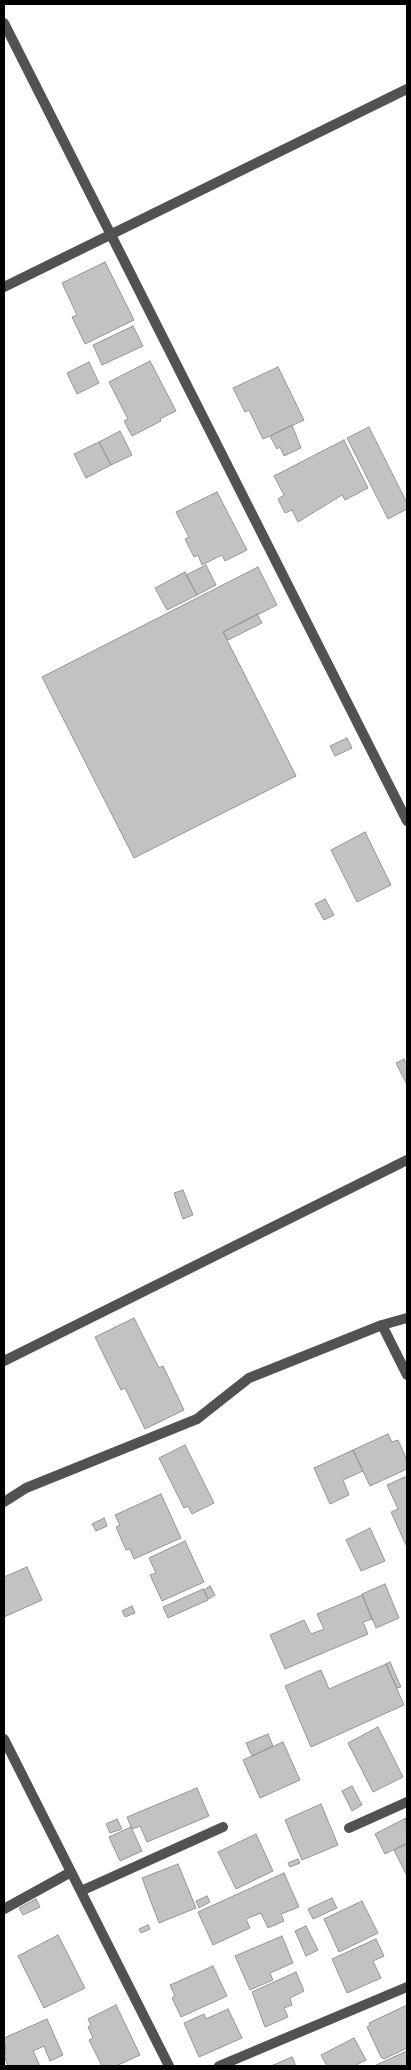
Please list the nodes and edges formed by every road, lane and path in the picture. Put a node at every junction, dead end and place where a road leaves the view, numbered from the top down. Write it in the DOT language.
graph roads {
  1 [pos="4,23"];
  2 [pos="407,89"];
  3 [pos="110,233"];
  4 [pos="4,287"];
  5 [pos="407,821"];
  6 [pos="407,1160"];
  7 [pos="407,1318"];
  8 [pos="382,1325"];
  9 [pos="4,1361"];
  10 [pos="407,1374"];
  11 [pos="4,1502"];
  12 [pos="4,1739"];
  13 [pos="407,1802"];
  14 [pos="223,1827"];
  15 [pos="349,1828"];
  16 [pos="71,1872"];
  17 [pos="81,1891"];
  18 [pos="4,1909"];
  19 [pos="407,1987"];
  20 [pos="169,2066"];
  21 [pos="220,2066"];
  1 -- 3 [label="street"];
  2 -- 3 [label="street"];
  3 -- 4 [label="street"];
  3 -- 5 [label="street"];
  6 -- 9 [label="street"];
  7 -- 8 [label="street"];
  8 -- 10 [label="street"];
  8 -- 11 [label="street"];
  12 -- 16 [label="street"];
  13 -- 15 [label="street"];
  14 -- 17 [label="street"];
  16 -- 17 [label="street"];
  16 -- 18 [label="street"];
  17 -- 20 [label="street"];
  19 -- 21 [label="street"];
}
